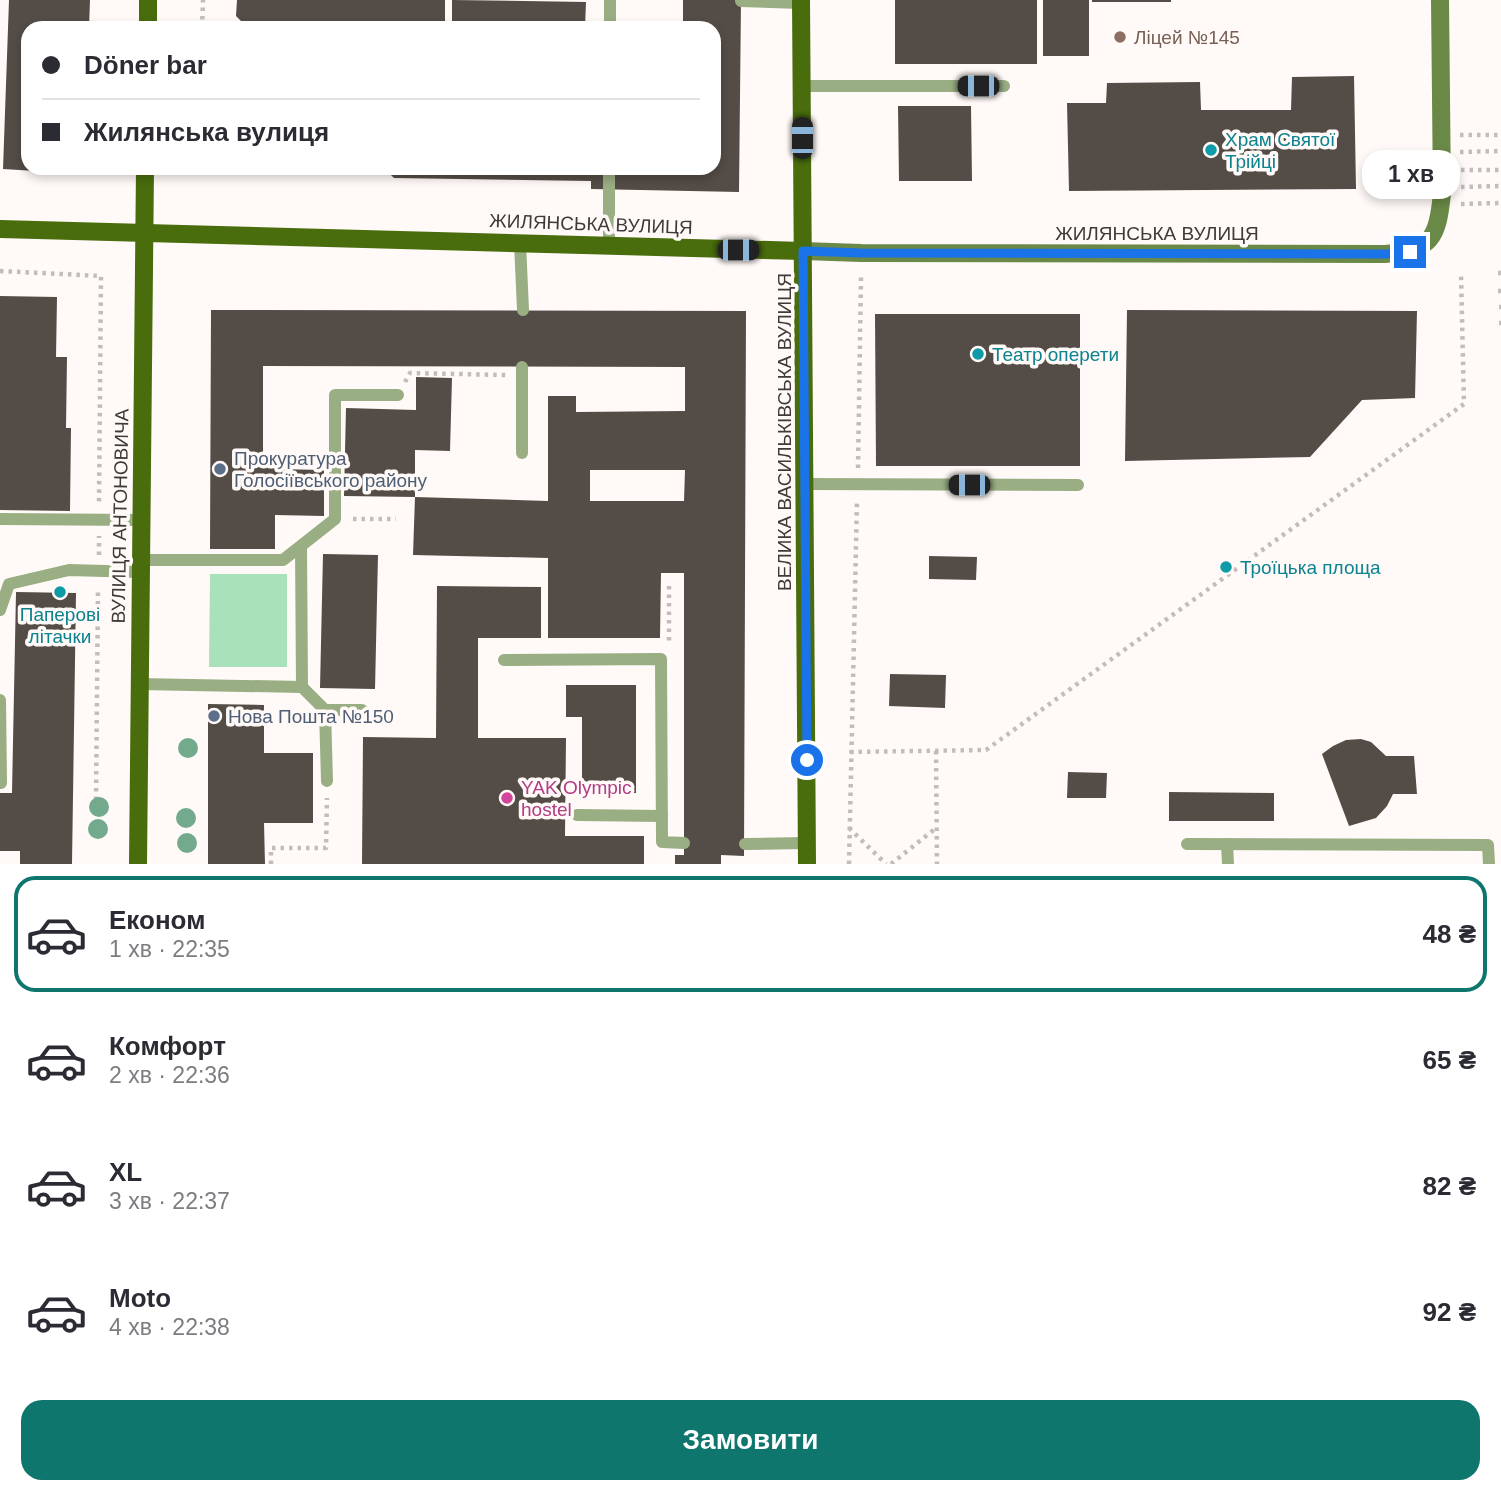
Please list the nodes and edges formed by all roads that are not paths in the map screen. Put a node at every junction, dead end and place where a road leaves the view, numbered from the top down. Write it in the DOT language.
graph roads {
  1 [pos="148,0"];
  2 [pos="610,0"];
  3 [pos="1440,0"];
  4 [pos="741,1"];
  5 [pos="801,1"];
  6 [pos="148,21"];
  7 [pos="610,21"];
  8 [pos="802,86"];
  9 [pos="1004,86"];
  10 [pos="145,175"];
  11 [pos="609,175"];
  12 [pos="0,229"];
  13 [pos="144,232"];
  14 [pos="520,243"];
  15 [pos="609,246"];
  16 [pos="803,251"];
  17 [pos="523,310"];
  18 [pos="522,371"];
  19 [pos="398,395"];
  20 [pos="522,453"];
  21 [pos="806,484"];
  22 [pos="1078,485"];
  23 [pos="0,519"];
  24 [pos="140,520"];
  25 [pos="301,547"];
  26 [pos="140,566"];
  27 [pos="0,610"];
  28 [pos="504,660"];
  29 [pos="139,684"];
  30 [pos="302,687"];
  31 [pos="0,699"];
  32 [pos="325,710"];
  33 [pos="362,710"];
  34 [pos="327,781"];
  35 [pos="2,783"];
  36 [pos="577,815"];
  37 [pos="662,816"];
  38 [pos="684,843"];
  39 [pos="807,843"];
  40 [pos="745,844"];
  41 [pos="1187,844"];
  42 [pos="1227,844"];
  43 [pos="138,864"];
  44 [pos="807,864"];
  45 [pos="1228,864"];
  46 [pos="1489,864"];
  1 -- 6 [label="main road"];
  2 -- 7 [label="lane"];
  3 -- 16 [label="main road, ЖИЛЯНСЬКА ВУЛИЦЯ"];
  4 -- 5 [label="lane"];
  5 -- 8 [label="main road, ВЕЛИКА ВАСИЛЬКІВСЬКА ВУЛИЦЯ"];
  8 -- 9 [label="lane"];
  8 -- 16 [label="main road, ВЕЛИКА ВАСИЛЬКІВСЬКА ВУЛИЦЯ"];
  10 -- 13 [label="main road, ВУЛИЦЯ АНТОНОВИЧА"];
  11 -- 15 [label="lane"];
  12 -- 13 [label="main road, ЖИЛЯНСЬКА ВУЛИЦЯ"];
  13 -- 14 [label="main road, ЖИЛЯНСЬКА ВУЛИЦЯ"];
  13 -- 24 [label="main road, ВУЛИЦЯ АНТОНОВИЧА"];
  14 -- 15 [label="main road, ЖИЛЯНСЬКА ВУЛИЦЯ"];
  14 -- 17 [label="lane"];
  15 -- 16 [label="main road, ЖИЛЯНСЬКА ВУЛИЦЯ"];
  16 -- 21 [label="main road, ВЕЛИКА ВАСИЛЬКІВСЬКА ВУЛИЦЯ"];
  18 -- 20 [label="lane"];
  19 -- 25 [label="lane"];
  21 -- 22 [label="lane"];
  21 -- 39 [label="main road, ВЕЛИКА ВАСИЛЬКІВСЬКА ВУЛИЦЯ"];
  23 -- 24 [label="lane"];
  24 -- 26 [label="main road, ВУЛИЦЯ АНТОНОВИЧА"];
  25 -- 26 [label="lane"];
  25 -- 30 [label="lane"];
  26 -- 27 [label="lane"];
  26 -- 29 [label="main road, ВУЛИЦЯ АНТОНОВИЧА"];
  28 -- 37 [label="lane"];
  29 -- 30 [label="lane"];
  29 -- 43 [label="main road, ВУЛИЦЯ АНТОНОВИЧА"];
  30 -- 32 [label="lane"];
  31 -- 35 [label="lane"];
  32 -- 33 [label="lane"];
  32 -- 34 [label="lane"];
  36 -- 37 [label="lane"];
  37 -- 38 [label="lane"];
  39 -- 40 [label="lane"];
  39 -- 44 [label="main road, ВЕЛИКА ВАСИЛЬКІВСЬКА ВУЛИЦЯ"];
  41 -- 42 [label="lane"];
  42 -- 45 [label="lane"];
  42 -- 46 [label="lane"];
}
